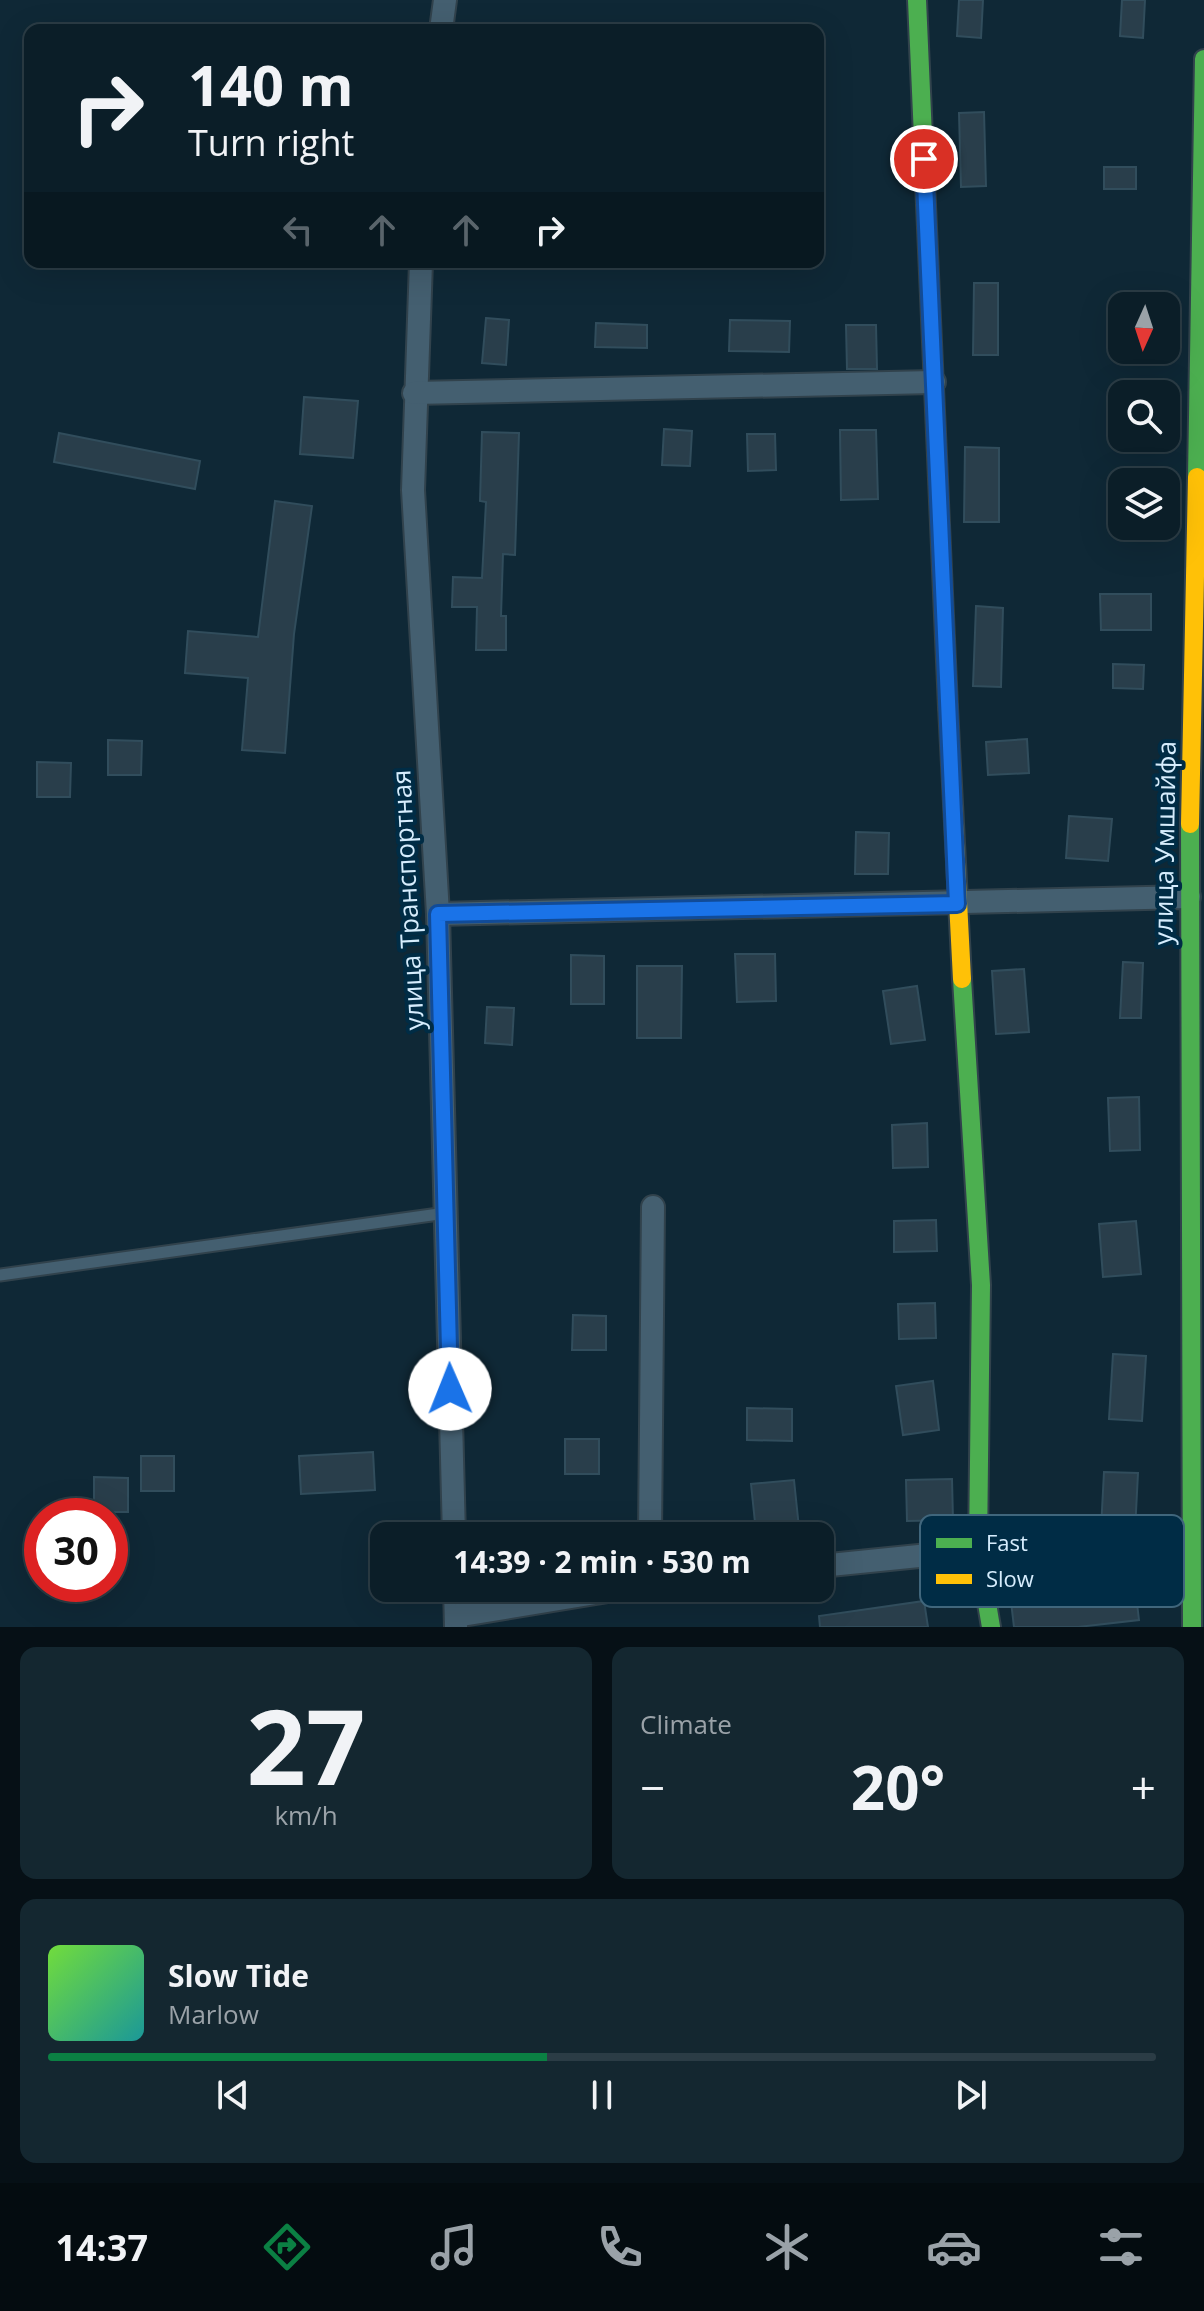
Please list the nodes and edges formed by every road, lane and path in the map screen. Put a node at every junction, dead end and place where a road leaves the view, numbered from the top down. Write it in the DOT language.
graph roads {
  1 [pos="445,0"];
  2 [pos="917,0"];
  3 [pos="442,24"];
  4 [pos="1204,59"];
  5 [pos="421,268"];
  6 [pos="934,382"];
  7 [pos="414,393"];
  8 [pos="1189,897"];
  9 [pos="957,904"];
  10 [pos="438,914"];
  11 [pos="653,1207"];
  12 [pos="446,1213"];
  13 [pos="0,1275"];
  14 [pos="978,1515"];
  15 [pos="454,1522"];
  16 [pos="650,1522"];
  17 [pos="920,1556"];
  18 [pos="834,1565"];
  19 [pos="554,1602"];
  20 [pos="988,1607"];
  21 [pos="456,1621"];
  22 [pos="991,1627"];
  23 [pos="1192,1627"];
  1 -- 3 [label="street"];
  2 -- 6 [label="street"];
  4 -- 8 [label="street, улица Умшайфа"];
  5 -- 7 [label="street, улица Транспортная"];
  6 -- 7 [label="street"];
  6 -- 9 [label="street"];
  7 -- 10 [label="street, улица Транспортная"];
  8 -- 9 [label="street"];
  8 -- 23 [label="street, улица Умшайфа"];
  9 -- 10 [label="street"];
  9 -- 14 [label="street"];
  10 -- 12 [label="street, улица Транспортная"];
  11 -- 16 [label="street"];
  12 -- 13 [label="lane"];
  12 -- 15 [label="street, улица Транспортная"];
  17 -- 18 [label="street"];
  19 -- 21 [label="street"];
  20 -- 22 [label="street"];
}
